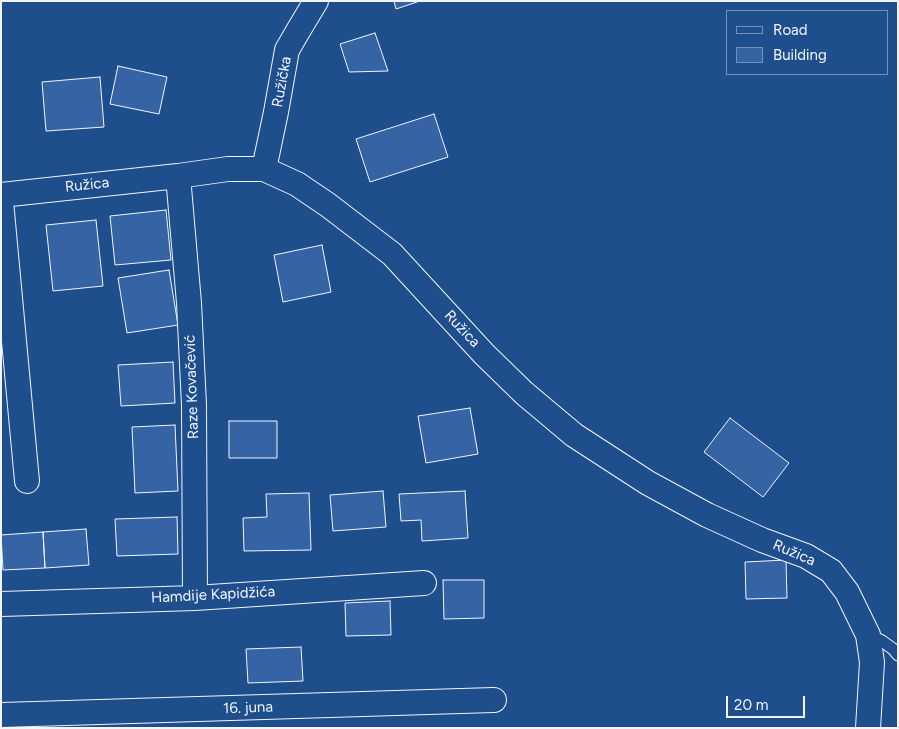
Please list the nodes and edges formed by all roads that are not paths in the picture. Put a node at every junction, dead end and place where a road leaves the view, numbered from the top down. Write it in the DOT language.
graph roads {
  1 [pos="316,1"];
  2 [pos="264,169"];
  3 [pos="178,176"];
  4 [pos="1,195"];
  5 [pos="1,200"];
  6 [pos="27,481"];
  7 [pos="424,583"];
  8 [pos="195,598"];
  9 [pos="1,604"];
  10 [pos="868,635"];
  11 [pos="898,655"];
  12 [pos="494,700"];
  13 [pos="1,715"];
  14 [pos="868,728"];
  1 -- 2 [label="street, Ružička"];
  2 -- 3 [label="street, Ružica"];
  2 -- 10 [label="street, Ružica"];
  3 -- 4 [label="street, Ružica"];
  3 -- 8 [label="street, Raze Kovačević"];
  5 -- 6 [label="street"];
  7 -- 8 [label="street, Hamdije Kapidžića"];
  8 -- 9 [label="street, Hamdije Kapidžića"];
  10 -- 11 [label="lane"];
  10 -- 14 [label="street, Ružica"];
  12 -- 13 [label="street, 16. juna"];
}
